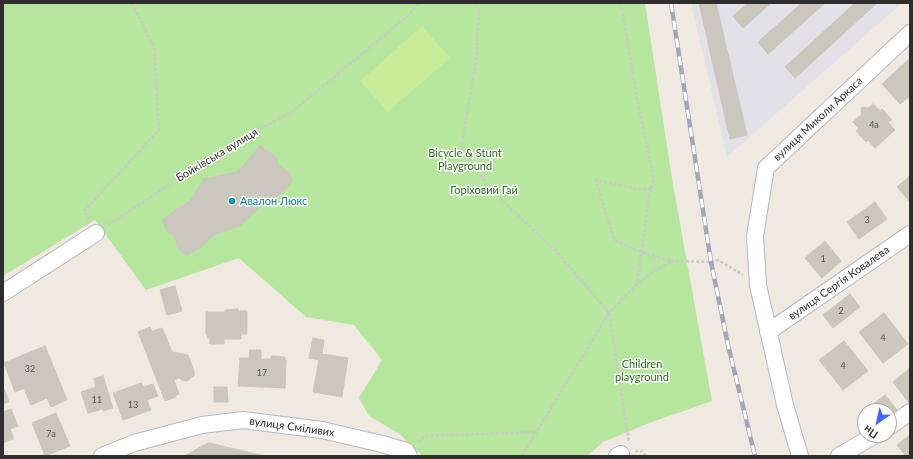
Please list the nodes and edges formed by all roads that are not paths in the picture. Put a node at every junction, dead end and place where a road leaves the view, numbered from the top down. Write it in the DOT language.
graph roads {
  1 [pos="910,33"];
  2 [pos="93,228"];
  3 [pos="910,234"];
  4 [pos="3,293"];
  5 [pos="768,332"];
  6 [pos="910,412"];
  7 [pos="897,421"];
  8 [pos="861,443"];
  9 [pos="408,453"];
  10 [pos="102,456"];
  11 [pos="800,456"];
  12 [pos="839,456"];
  1 -- 5 [label="street, вулиця Миколи Аркаса"];
  2 -- 4 [label="street"];
  3 -- 5 [label="street, вулиця Сергія Ковалева"];
  5 -- 11 [label="street, вулиця Миколи Аркаса"];
  6 -- 7 [label="street"];
  8 -- 12 [label="street"];
  9 -- 10 [label="street, вулиця Сміливих"];
}
